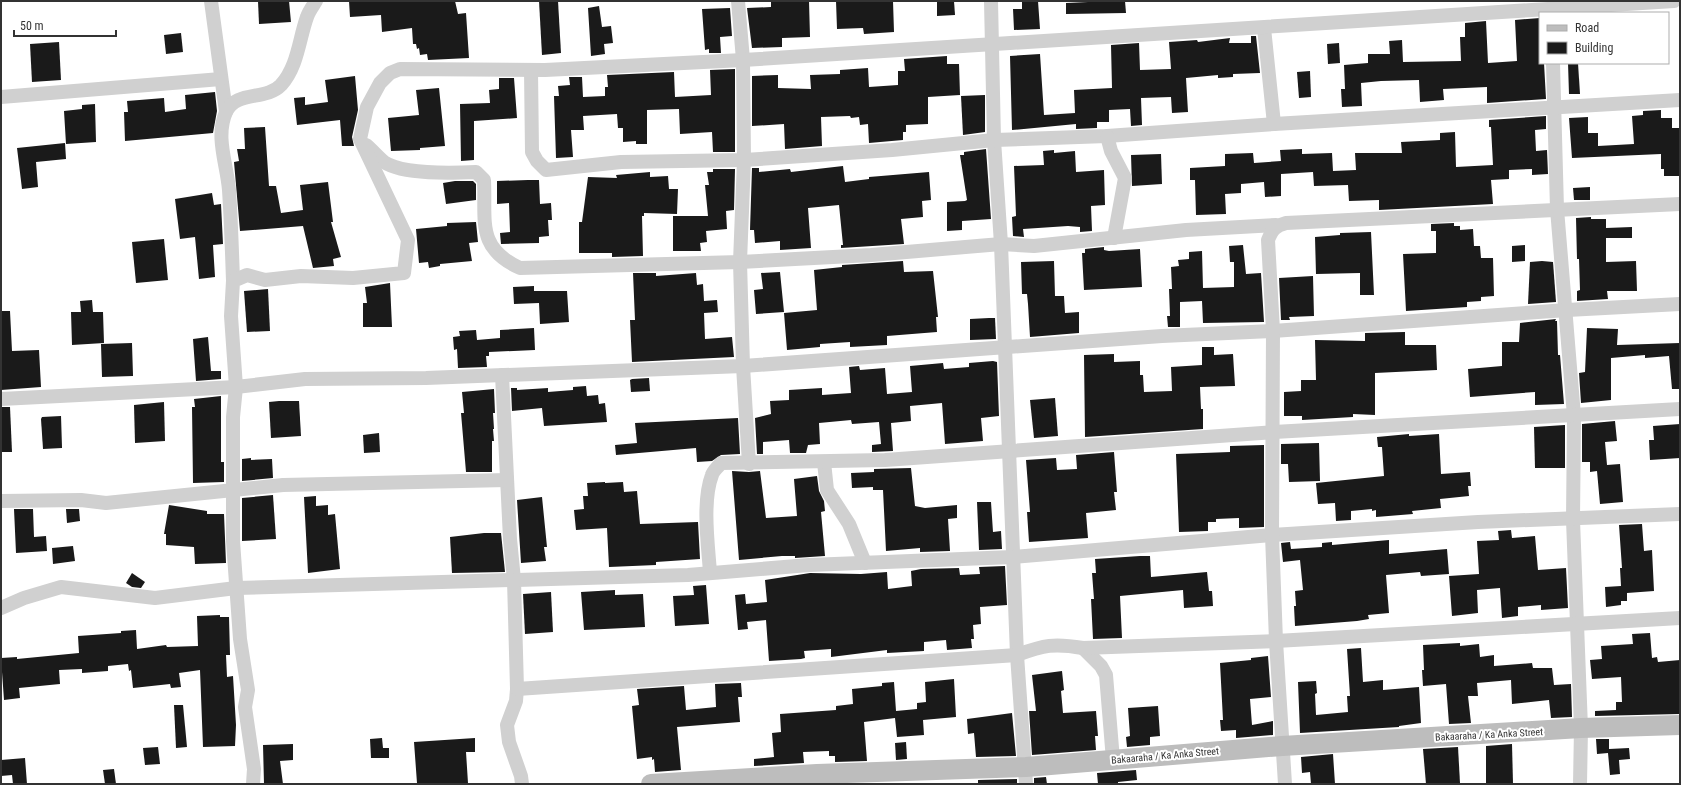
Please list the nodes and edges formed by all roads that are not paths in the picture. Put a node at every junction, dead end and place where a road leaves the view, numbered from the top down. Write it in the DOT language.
graph roads {
  1 [pos="211,1"];
  2 [pos="316,1"];
  3 [pos="738,1"];
  4 [pos="991,1"];
  5 [pos="1674,1"];
  6 [pos="1552,7"];
  7 [pos="1264,28"];
  8 [pos="991,43"];
  9 [pos="743,60"];
  10 [pos="1553,64"];
  11 [pos="531,70"];
  12 [pos="221,79"];
  13 [pos="1,97"];
  14 [pos="1680,100"];
  15 [pos="1555,108"];
  16 [pos="226,112"];
  17 [pos="1274,124"];
  18 [pos="1107,136"];
  19 [pos="360,139"];
  20 [pos="994,140"];
  21 [pos="744,160"];
  22 [pos="1680,204"];
  23 [pos="1557,209"];
  24 [pos="1276,226"];
  25 [pos="1114,238"];
  26 [pos="1001,244"];
  27 [pos="740,262"];
  28 [pos="233,281"];
  29 [pos="1680,304"];
  30 [pos="1567,310"];
  31 [pos="1274,331"];
  32 [pos="1004,346"];
  33 [pos="743,366"];
  34 [pos="502,375"];
  35 [pos="236,387"];
  36 [pos="1,399"];
  37 [pos="1680,409"];
  38 [pos="1574,416"];
  39 [pos="1274,432"];
  40 [pos="1008,452"];
  41 [pos="824,462"];
  42 [pos="749,464"];
  43 [pos="507,480"];
  44 [pos="232,491"];
  45 [pos="1,501"];
  46 [pos="1680,514"];
  47 [pos="1573,520"];
  48 [pos="1272,535"];
  49 [pos="1013,557"];
  50 [pos="865,563"];
  51 [pos="710,572"];
  52 [pos="514,580"];
  53 [pos="236,588"];
  54 [pos="1,608"];
  55 [pos="1680,618"];
  56 [pos="1578,625"];
  57 [pos="1276,641"];
  58 [pos="1083,648"];
  59 [pos="1017,655"];
  60 [pos="517,689"];
  61 [pos="1680,725"];
  62 [pos="1581,728"];
  63 [pos="1282,746"];
  64 [pos="1113,760"];
  65 [pos="1026,776"];
  66 [pos="253,784"];
  67 [pos="522,784"];
  68 [pos="651,784"];
  69 [pos="1285,784"];
  70 [pos="1580,784"];
  1 -- 12 [label="street"];
  2 -- 16 [label="street"];
  3 -- 9 [label="street"];
  4 -- 8 [label="street"];
  5 -- 6 [label="street"];
  6 -- 7 [label="street"];
  7 -- 8 [label="street"];
  7 -- 17 [label="street"];
  8 -- 9 [label="street"];
  8 -- 20 [label="street"];
  9 -- 11 [label="street"];
  9 -- 21 [label="street"];
  10 -- 15 [label="street"];
  11 -- 19 [label="street"];
  11 -- 21 [label="street"];
  12 -- 13 [label="street"];
  12 -- 16 [label="street"];
  14 -- 15 [label="street"];
  15 -- 17 [label="street"];
  15 -- 23 [label="street"];
  16 -- 28 [label="street"];
  17 -- 18 [label="street"];
  18 -- 20 [label="street"];
  18 -- 25 [label="street"];
  19 -- 27 [label="street"];
  19 -- 28 [label="street"];
  20 -- 21 [label="street"];
  20 -- 26 [label="street"];
  21 -- 27 [label="street"];
  22 -- 23 [label="street"];
  23 -- 24 [label="street"];
  23 -- 30 [label="street"];
  24 -- 25 [label="street"];
  24 -- 31 [label="street"];
  25 -- 26 [label="street"];
  26 -- 27 [label="street"];
  26 -- 32 [label="street"];
  27 -- 33 [label="street"];
  28 -- 35 [label="street"];
  29 -- 30 [label="street"];
  30 -- 31 [label="street"];
  30 -- 38 [label="street"];
  31 -- 32 [label="street"];
  31 -- 39 [label="street"];
  32 -- 33 [label="street"];
  32 -- 40 [label="street"];
  33 -- 34 [label="street"];
  33 -- 42 [label="street"];
  34 -- 35 [label="street"];
  34 -- 43 [label="street"];
  35 -- 36 [label="street"];
  35 -- 44 [label="street"];
  37 -- 38 [label="street"];
  38 -- 39 [label="street"];
  38 -- 47 [label="street"];
  39 -- 40 [label="street"];
  39 -- 48 [label="street"];
  40 -- 41 [label="street"];
  40 -- 49 [label="street"];
  41 -- 42 [label="street"];
  41 -- 50 [label="street"];
  42 -- 51 [label="street"];
  43 -- 44 [label="street"];
  43 -- 52 [label="street"];
  44 -- 45 [label="street"];
  44 -- 53 [label="street"];
  46 -- 47 [label="street"];
  47 -- 48 [label="street"];
  47 -- 56 [label="street"];
  48 -- 49 [label="street"];
  48 -- 57 [label="street"];
  49 -- 50 [label="street"];
  49 -- 59 [label="street"];
  50 -- 51 [label="street"];
  51 -- 52 [label="street"];
  52 -- 53 [label="street"];
  52 -- 60 [label="street"];
  53 -- 54 [label="street"];
  53 -- 66 [label="street"];
  55 -- 56 [label="street"];
  56 -- 57 [label="street"];
  56 -- 62 [label="street"];
  57 -- 58 [label="street"];
  57 -- 63 [label="street"];
  58 -- 59 [label="street"];
  58 -- 64 [label="street"];
  59 -- 60 [label="street"];
  59 -- 65 [label="street"];
  60 -- 67 [label="street"];
  61 -- 62 [label="street, Bakaaraha / Ka Anka Street"];
  62 -- 63 [label="street, Bakaaraha / Ka Anka Street"];
  62 -- 70 [label="street"];
  63 -- 64 [label="street, Bakaaraha / Ka Anka Street"];
  63 -- 69 [label="street"];
  64 -- 65 [label="street, Bakaaraha / Ka Anka Street"];
  65 -- 68 [label="street, Bakaaraha / Ka Anka Street"];
}
